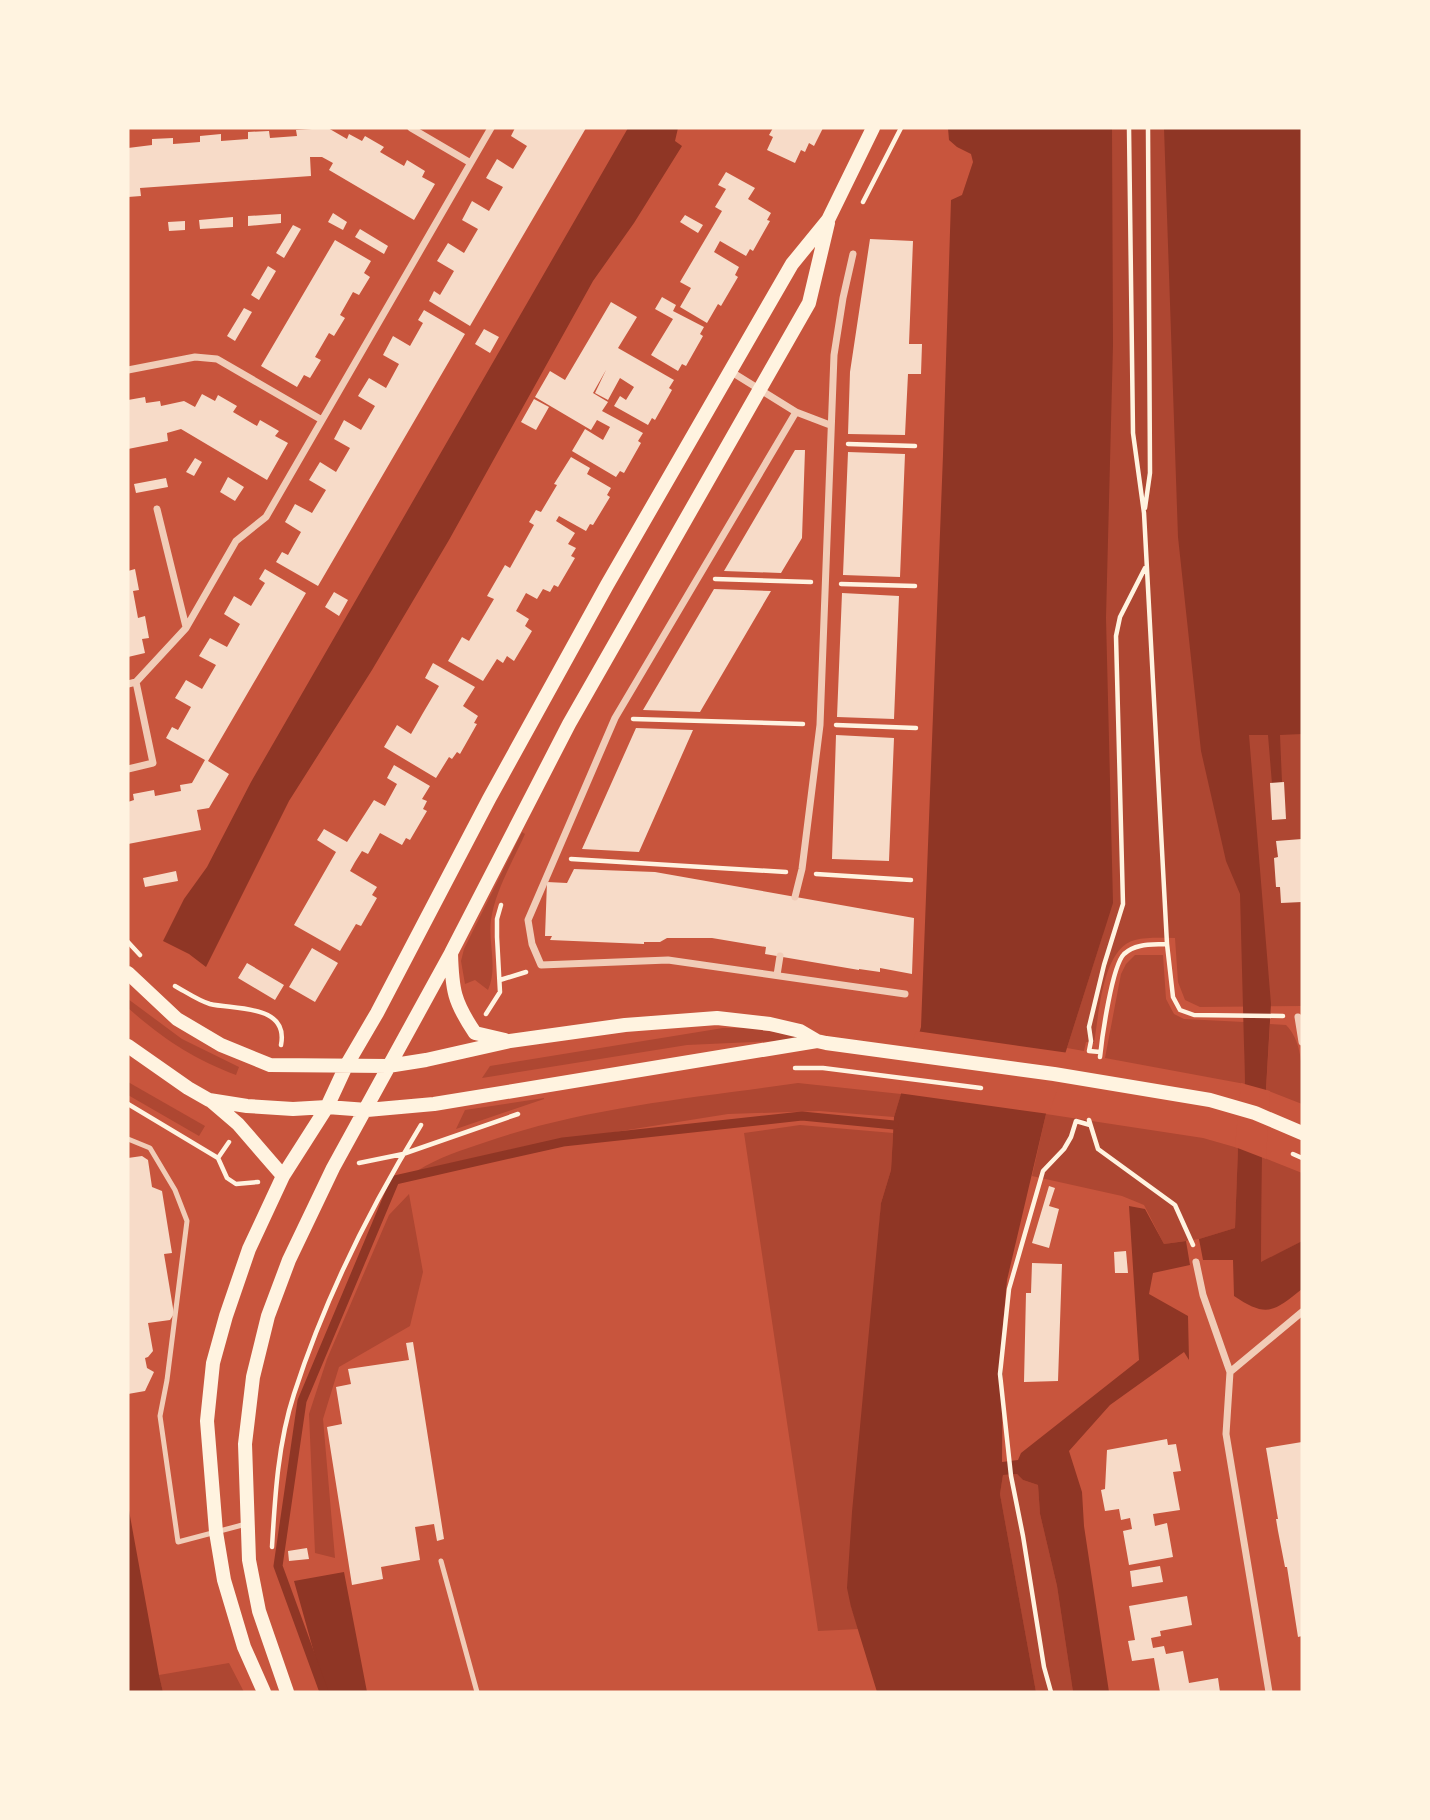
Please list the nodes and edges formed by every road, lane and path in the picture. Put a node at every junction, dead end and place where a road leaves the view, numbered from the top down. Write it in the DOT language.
graph roads {
  1 [pos="411,128"];
  2 [pos="491,128"];
  3 [pos="873,128"];
  4 [pos="1129,128"];
  5 [pos="1147,128"];
  6 [pos="469,162"];
  7 [pos="828,220"];
  8 [pos="853,254"];
  9 [pos="128,370"];
  10 [pos="730,371"];
  11 [pos="759,389"];
  12 [pos="796,412"];
  13 [pos="322,420"];
  14 [pos="830,425"];
  15 [pos="830,443"];
  16 [pos="915,446"];
  17 [pos="157,509"];
  18 [pos="1144,513"];
  19 [pos="1146,565"];
  20 [pos="186,628"];
  21 [pos="132,683"];
  22 [pos="615,718"];
  23 [pos="820,725"];
  24 [pos="916,728"];
  25 [pos="128,769"];
  26 [pos="554,858"];
  27 [pos="801,873"];
  28 [pos="911,880"];
  29 [pos="796,897"];
  30 [pos="1167,944"];
  31 [pos="451,953"];
  32 [pos="780,956"];
  33 [pos="541,965"];
  34 [pos="128,973"];
  35 [pos="778,975"];
  36 [pos="500,980"];
  37 [pos="905,994"];
  38 [pos="1276,1016"];
  39 [pos="1298,1017"];
  40 [pos="510,1041"];
  41 [pos="821,1042"];
  42 [pos="1302,1042"];
  43 [pos="129,1050"];
  44 [pos="346,1066"];
  45 [pos="388,1066"];
  46 [pos="823,1068"];
  47 [pos="988,1089"];
  48 [pos="209,1100"];
  49 [pos="434,1104"];
  50 [pos="327,1107"];
  51 [pos="367,1110"];
  52 [pos="1302,1133"];
  53 [pos="128,1139"];
  54 [pos="1290,1153"];
  55 [pos="1302,1158"];
  56 [pos="283,1176"];
  57 [pos="1192,1240"];
  58 [pos="1196,1262"];
  59 [pos="1302,1312"];
  60 [pos="1230,1372"];
  61 [pos="246,1524"];
  62 [pos="216,1532"];
  63 [pos="272,1555"];
  64 [pos="441,1561"];
  65 [pos="264,1692"];
  66 [pos="287,1692"];
  67 [pos="477,1692"];
  68 [pos="1051,1692"];
  69 [pos="1269,1692"];
  1 -- 6 [label="street"];
  2 -- 6 [label="street"];
  3 -- 7 [label="main road"];
  4 -- 18 [label="path"];
  5 -- 18 [label="path"];
  6 -- 13 [label="street"];
  7 -- 10 [label="main road"];
  7 -- 11 [label="main road"];
  8 -- 14 [label="street"];
  9 -- 13 [label="street"];
  10 -- 11 [label="street"];
  10 -- 44 [label="main road"];
  11 -- 12 [label="street"];
  11 -- 31 [label="main road"];
  12 -- 14 [label="street"];
  12 -- 22 [label="street"];
  13 -- 20 [label="street"];
  14 -- 15 [label="street"];
  15 -- 16 [label="path"];
  15 -- 23 [label="street"];
  17 -- 20 [label="street"];
  18 -- 19 [label="path"];
  19 -- 30 [label="path"];
  19 -- 30 [label="path"];
  20 -- 21 [label="street"];
  21 -- 25 [label="street"];
  22 -- 23 [label="path"];
  22 -- 26 [label="street"];
  23 -- 24 [label="path"];
  23 -- 27 [label="street"];
  26 -- 27 [label="path"];
  26 -- 33 [label="street"];
  27 -- 28 [label="path"];
  27 -- 29 [label="street"];
  30 -- 38 [label="path"];
  31 -- 40 [label="main road"];
  31 -- 45 [label="main road"];
  32 -- 35 [label="street"];
  33 -- 35 [label="street"];
  33 -- 36 [label="path"];
  34 -- 44 [label="main road"];
  35 -- 37 [label="street"];
  39 -- 42 [label="street"];
  40 -- 41 [label="main road"];
  40 -- 45 [label="main road"];
  41 -- 49 [label="main road"];
  41 -- 52 [label="main road"];
  43 -- 48 [label="main road"];
  44 -- 45 [label="main road"];
  44 -- 50 [label="main road"];
  45 -- 51 [label="main road"];
  46 -- 47 [label="path"];
  48 -- 50 [label="main road"];
  48 -- 56 [label="main road"];
  49 -- 51 [label="main road"];
  49 -- 63 [label="path"];
  50 -- 51 [label="main road"];
  50 -- 56 [label="main road"];
  51 -- 61 [label="main road"];
  53 -- 62 [label="lane"];
  54 -- 55 [label="path"];
  56 -- 62 [label="main road"];
  57 -- 68 [label="path"];
  58 -- 60 [label="street"];
  59 -- 60 [label="street"];
  60 -- 69 [label="street"];
  61 -- 62 [label="lane"];
  61 -- 66 [label="main road"];
  62 -- 65 [label="main road"];
  64 -- 67 [label="lane"];
}
